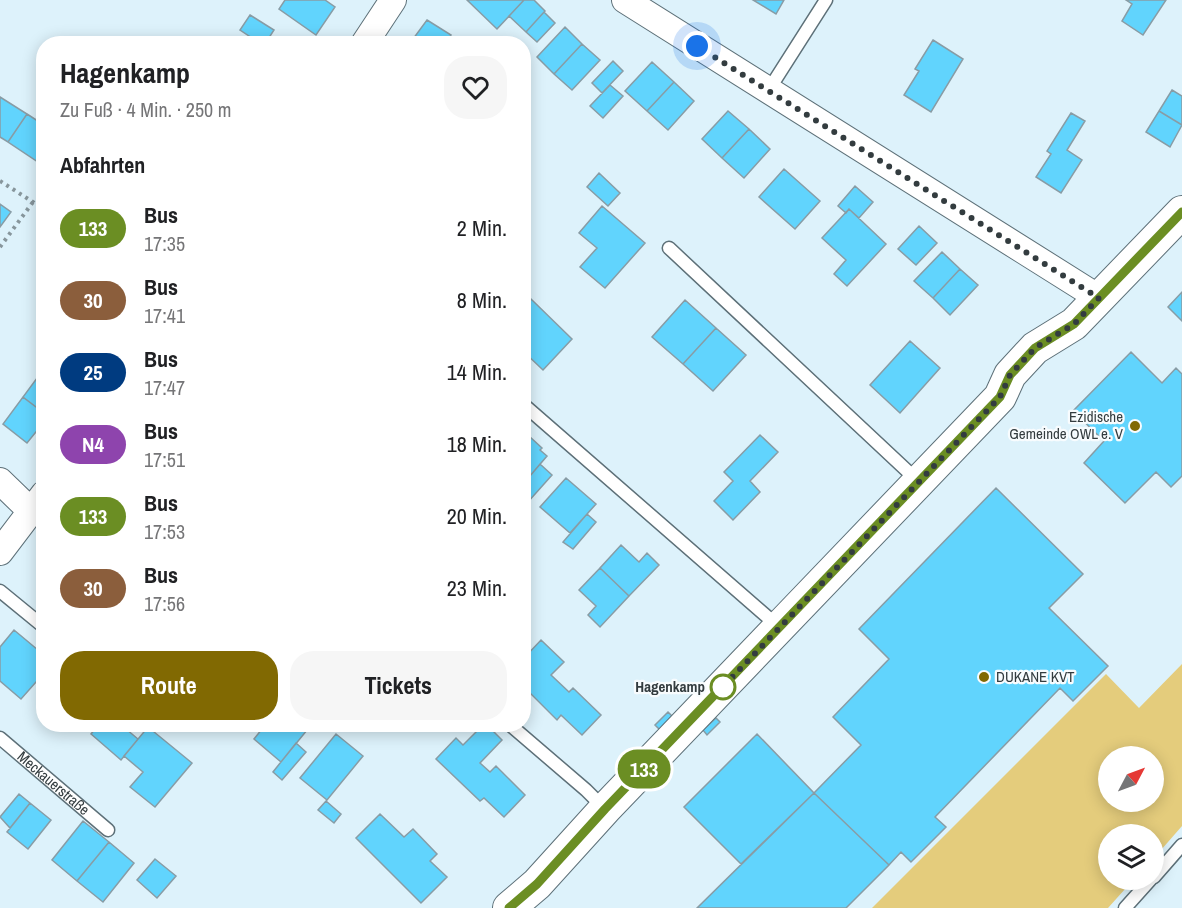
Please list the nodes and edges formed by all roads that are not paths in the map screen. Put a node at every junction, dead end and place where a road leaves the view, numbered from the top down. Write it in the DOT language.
graph roads {
  1 [pos="393,0"];
  2 [pos="625,0"];
  3 [pos="826,0"];
  4 [pos="369,36"];
  5 [pos="768,91"];
  6 [pos="1182,212"];
  7 [pos="669,248"];
  8 [pos="1099,298"];
  9 [pos="531,411"];
  10 [pos="0,481"];
  11 [pos="919,482"];
  12 [pos="36,501"];
  13 [pos="36,503"];
  14 [pos="0,552"];
  15 [pos="0,591"];
  16 [pos="36,620"];
  17 [pos="780,628"];
  18 [pos="518,732"];
  19 [pos="0,738"];
  20 [pos="605,809"];
  21 [pos="108,830"];
  22 [pos="1182,845"];
  23 [pos="1164,865"];
  24 [pos="1141,890"];
  25 [pos="531,896"];
  26 [pos="509,908"];
  27 [pos="1125,908"];
  1 -- 4 [label="street"];
  2 -- 5 [label="street"];
  3 -- 5 [label="lane"];
  5 -- 8 [label="street"];
  6 -- 8 [label="street"];
  7 -- 11 [label="lane"];
  8 -- 11 [label="street"];
  9 -- 17 [label="lane"];
  10 -- 12 [label="street"];
  11 -- 17 [label="street"];
  13 -- 14 [label="street"];
  15 -- 16 [label="lane"];
  17 -- 20 [label="street"];
  18 -- 20 [label="lane"];
  19 -- 21 [label="lane, Meckauerstraße"];
  20 -- 25 [label="street"];
  22 -- 23 [label="lane"];
  24 -- 27 [label="lane"];
  25 -- 26 [label="street"];
}
